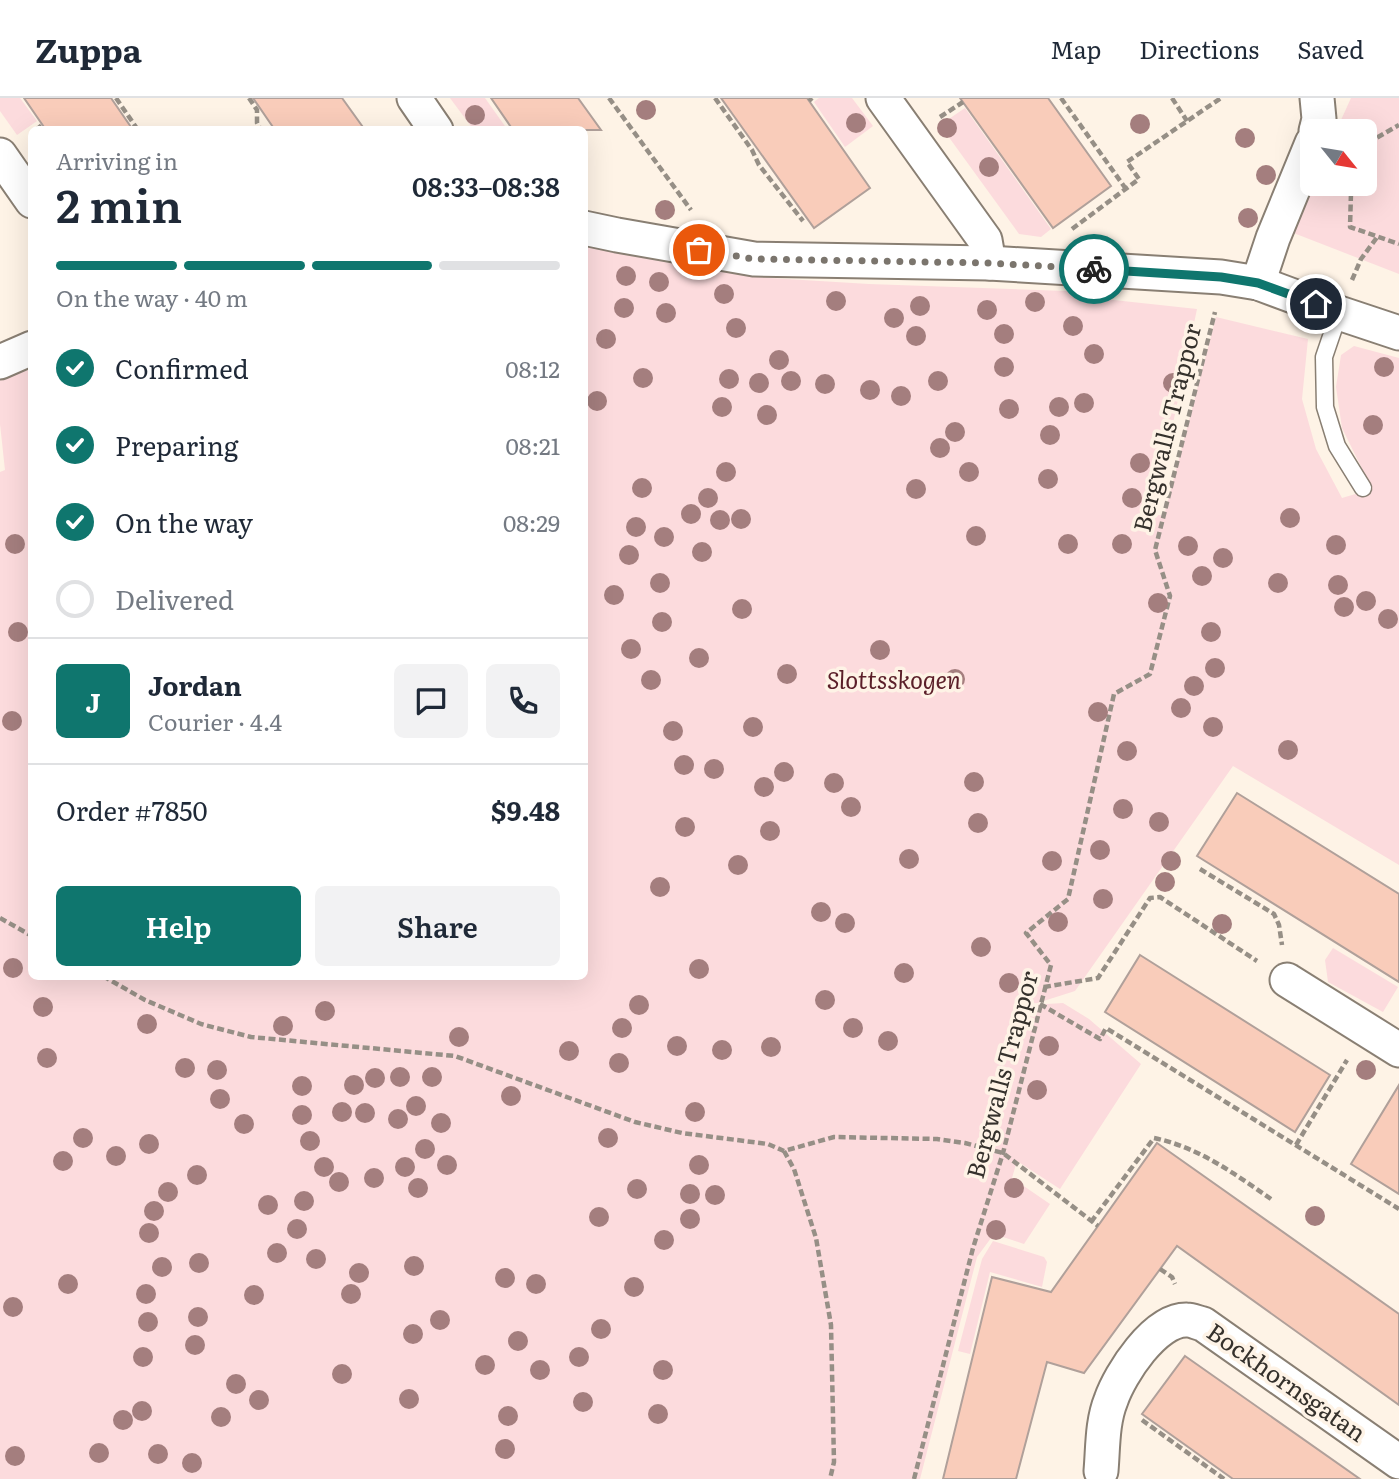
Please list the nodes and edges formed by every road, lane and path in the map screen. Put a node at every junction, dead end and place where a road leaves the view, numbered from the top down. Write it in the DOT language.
graph roads {
  1 [pos="116,98"];
  2 [pos="249,98"];
  3 [pos="414,98"];
  4 [pos="609,98"];
  5 [pos="715,98"];
  6 [pos="883,98"];
  7 [pos="1061,98"];
  8 [pos="1171,98"];
  9 [pos="1221,98"];
  10 [pos="1317,98"];
  11 [pos="962,102"];
  12 [pos="1319,119"];
  13 [pos="1187,121"];
  14 [pos="931,124"];
  15 [pos="1399,125"];
  16 [pos="135,126"];
  17 [pos="259,126"];
  18 [pos="433,126"];
  19 [pos="1377,138"];
  20 [pos="0,155"];
  21 [pos="1300,172"];
  22 [pos="1126,189"];
  23 [pos="28,195"];
  24 [pos="1351,196"];
  25 [pos="693,212"];
  26 [pos="808,228"];
  27 [pos="588,229"];
  28 [pos="1072,230"];
  29 [pos="1378,236"];
  30 [pos="1399,244"];
  31 [pos="989,263"];
  32 [pos="1258,283"];
  33 [pos="1339,313"];
  34 [pos="1214,316"];
  35 [pos="1399,334"];
  36 [pos="28,350"];
  37 [pos="0,362"];
  38 [pos="1363,488"];
  39 [pos="1200,869"];
  40 [pos="0,918"];
  41 [pos="28,934"];
  42 [pos="110,980"];
  43 [pos="1287,980"];
  44 [pos="1044,987"];
  45 [pos="1040,1004"];
  46 [pos="1365,1029"];
  47 [pos="1399,1050"];
  48 [pos="1296,1145"];
  49 [pos="784,1151"];
  50 [pos="1003,1153"];
  51 [pos="1271,1199"];
  52 [pos="1399,1209"];
  53 [pos="1091,1222"];
  54 [pos="1098,1226"];
  55 [pos="1160,1269"];
  56 [pos="1176,1288"];
  57 [pos="1140,1419"];
  58 [pos="1399,1462"];
  59 [pos="1101,1471"];
  60 [pos="830,1479"];
  61 [pos="914,1479"];
  62 [pos="1224,1479"];
  1 -- 16 [label="path"];
  2 -- 17 [label="path"];
  3 -- 18 [label="street"];
  4 -- 25 [label="path"];
  5 -- 26 [label="path"];
  6 -- 31 [label="street"];
  7 -- 22 [label="path"];
  8 -- 13 [label="path"];
  9 -- 13 [label="path"];
  10 -- 12 [label="street"];
  11 -- 14 [label="path"];
  13 -- 22 [label="path"];
  15 -- 19 [label="path"];
  20 -- 23 [label="street"];
  21 -- 32 [label="street"];
  22 -- 28 [label="path"];
  24 -- 29 [label="path"];
  27 -- 31 [label="street"];
  29 -- 30 [label="path"];
  29 -- 33 [label="path"];
  31 -- 32 [label="street"];
  32 -- 33 [label="street"];
  33 -- 35 [label="street"];
  33 -- 38 [label="lane"];
  34 -- 44 [label="path, Bergwalls Trappor"];
  36 -- 37 [label="street"];
  39 -- 43 [label="path"];
  40 -- 41 [label="path"];
  42 -- 49 [label="path"];
  43 -- 44 [label="path"];
  43 -- 46 [label="street"];
  44 -- 45 [label="path, Bergwalls Trappor"];
  45 -- 48 [label="path"];
  45 -- 50 [label="path, Bergwalls Trappor"];
  46 -- 47 [label="street"];
  46 -- 48 [label="path"];
  48 -- 52 [label="path"];
  49 -- 50 [label="path"];
  49 -- 60 [label="path"];
  50 -- 53 [label="path"];
  50 -- 61 [label="path, Bergwalls Trappor"];
  51 -- 53 [label="path"];
  53 -- 54 [label="path"];
  55 -- 56 [label="path"];
  57 -- 62 [label="path"];
  58 -- 59 [label="street, Bockhornsgatan"];
}
